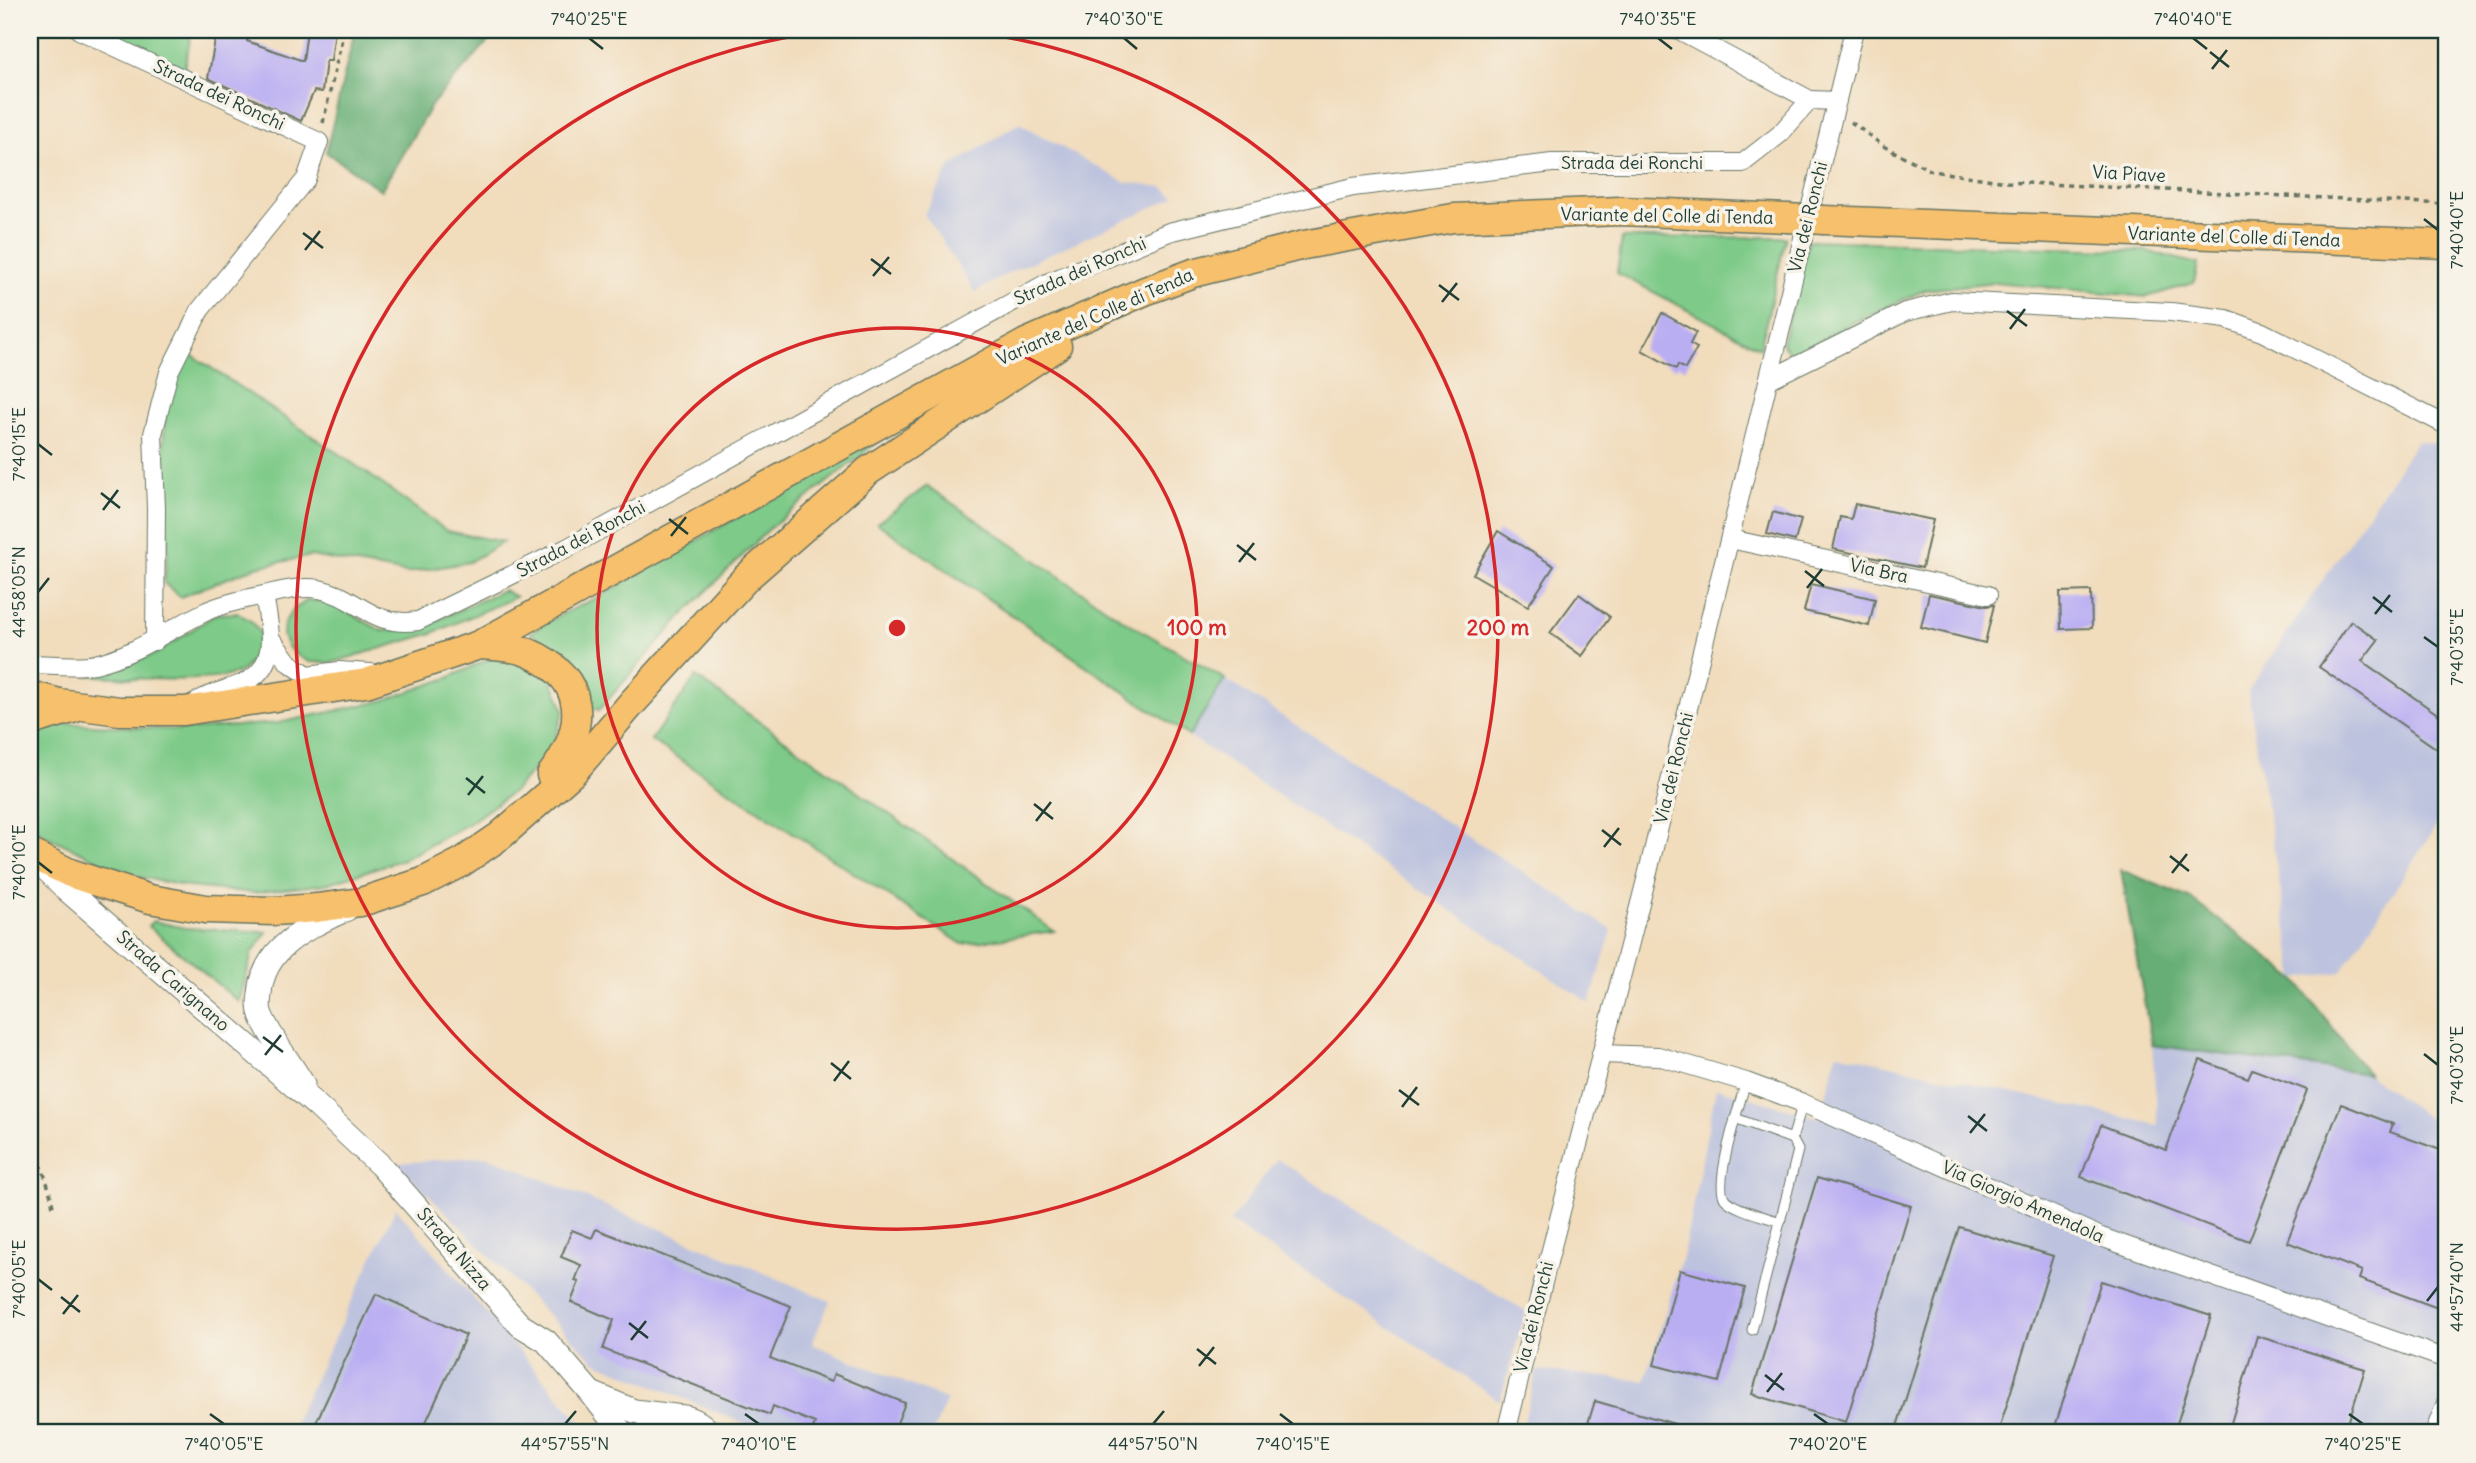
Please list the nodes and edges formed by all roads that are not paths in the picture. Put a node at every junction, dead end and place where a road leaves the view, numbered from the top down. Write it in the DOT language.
graph roads {
  1 [pos="79,30"];
  2 [pos="1679,30"];
  3 [pos="1854,30"];
  4 [pos="1810,100"];
  5 [pos="1837,101"];
  6 [pos="2446,244"];
  7 [pos="1145,291"];
  8 [pos="1768,380"];
  9 [pos="2446,425"];
  10 [pos="1730,539"];
  11 [pos="264,595"];
  12 [pos="1988,595"];
  13 [pos="271,639"];
  14 [pos="155,641"];
  15 [pos="479,645"];
  16 [pos="30,664"];
  17 [pos="391,674"];
  18 [pos="30,695"];
  19 [pos="81,706"];
  20 [pos="184,711"];
  21 [pos="30,723"];
  22 [pos="500,836"];
  23 [pos="31,854"];
  24 [pos="361,902"];
  25 [pos="1601,1054"];
  26 [pos="1746,1082"];
  27 [pos="1802,1103"];
  28 [pos="316,1105"];
  29 [pos="1735,1118"];
  30 [pos="1792,1139"];
  31 [pos="1780,1222"];
  32 [pos="1752,1329"];
  33 [pos="2446,1359"];
  34 [pos="591,1393"];
  35 [pos="2446,1403"];
  36 [pos="675,1416"];
  37 [pos="622,1433"];
  38 [pos="644,1433"];
  39 [pos="710,1433"];
  40 [pos="1506,1433"];
  41 [pos="2434,1433"];
  1 -- 14 [label="street, Strada dei Ronchi"];
  2 -- 4 [label="street"];
  3 -- 5 [label="street"];
  4 -- 5 [label="street"];
  4 -- 11 [label="street, Strada dei Ronchi"];
  5 -- 8 [label="street, Via dei Ronchi"];
  6 -- 7 [label="main road, Variante del Colle di Tenda, bridge"];
  7 -- 15 [label="main road, Variante del Colle di Tenda"];
  7 -- 22 [label="main road"];
  8 -- 9 [label="street"];
  8 -- 10 [label="street, Via dei Ronchi"];
  10 -- 12 [label="street, Via Bra"];
  10 -- 25 [label="street, Via dei Ronchi"];
  11 -- 13 [label="street"];
  11 -- 14 [label="street, Strada dei Ronchi"];
  13 -- 17 [label="street"];
  13 -- 20 [label="street"];
  14 -- 16 [label="street, Strada dei Ronchi"];
  15 -- 17 [label="main road, Variante del Colle di Tenda"];
  15 -- 22 [label="main road"];
  17 -- 20 [label="main road, Variante del Colle di Tenda"];
  18 -- 19 [label="main road, Variante del Colle di Tenda"];
  19 -- 20 [label="main road, Variante del Colle di Tenda"];
  19 -- 21 [label="main road"];
  22 -- 24 [label="main road"];
  23 -- 24 [label="main road"];
  23 -- 28 [label="street, Strada Carignano"];
  24 -- 28 [label="street"];
  25 -- 26 [label="street, Via Giorgio Amendola"];
  25 -- 40 [label="street, Via dei Ronchi"];
  26 -- 27 [label="street, Via Giorgio Amendola"];
  26 -- 29 [label="lane"];
  27 -- 30 [label="lane"];
  27 -- 33 [label="street, Via Giorgio Amendola"];
  28 -- 34 [label="street, Strada Nizza"];
  29 -- 30 [label="lane"];
  29 -- 31 [label="lane"];
  30 -- 31 [label="lane"];
  31 -- 32 [label="lane"];
  34 -- 36 [label="street, Strada Nizza"];
  34 -- 37 [label="street, Strada Nizza"];
  35 -- 41 [label="street"];
  36 -- 38 [label="street"];
  36 -- 39 [label="street, Strada Nizza"];
}
